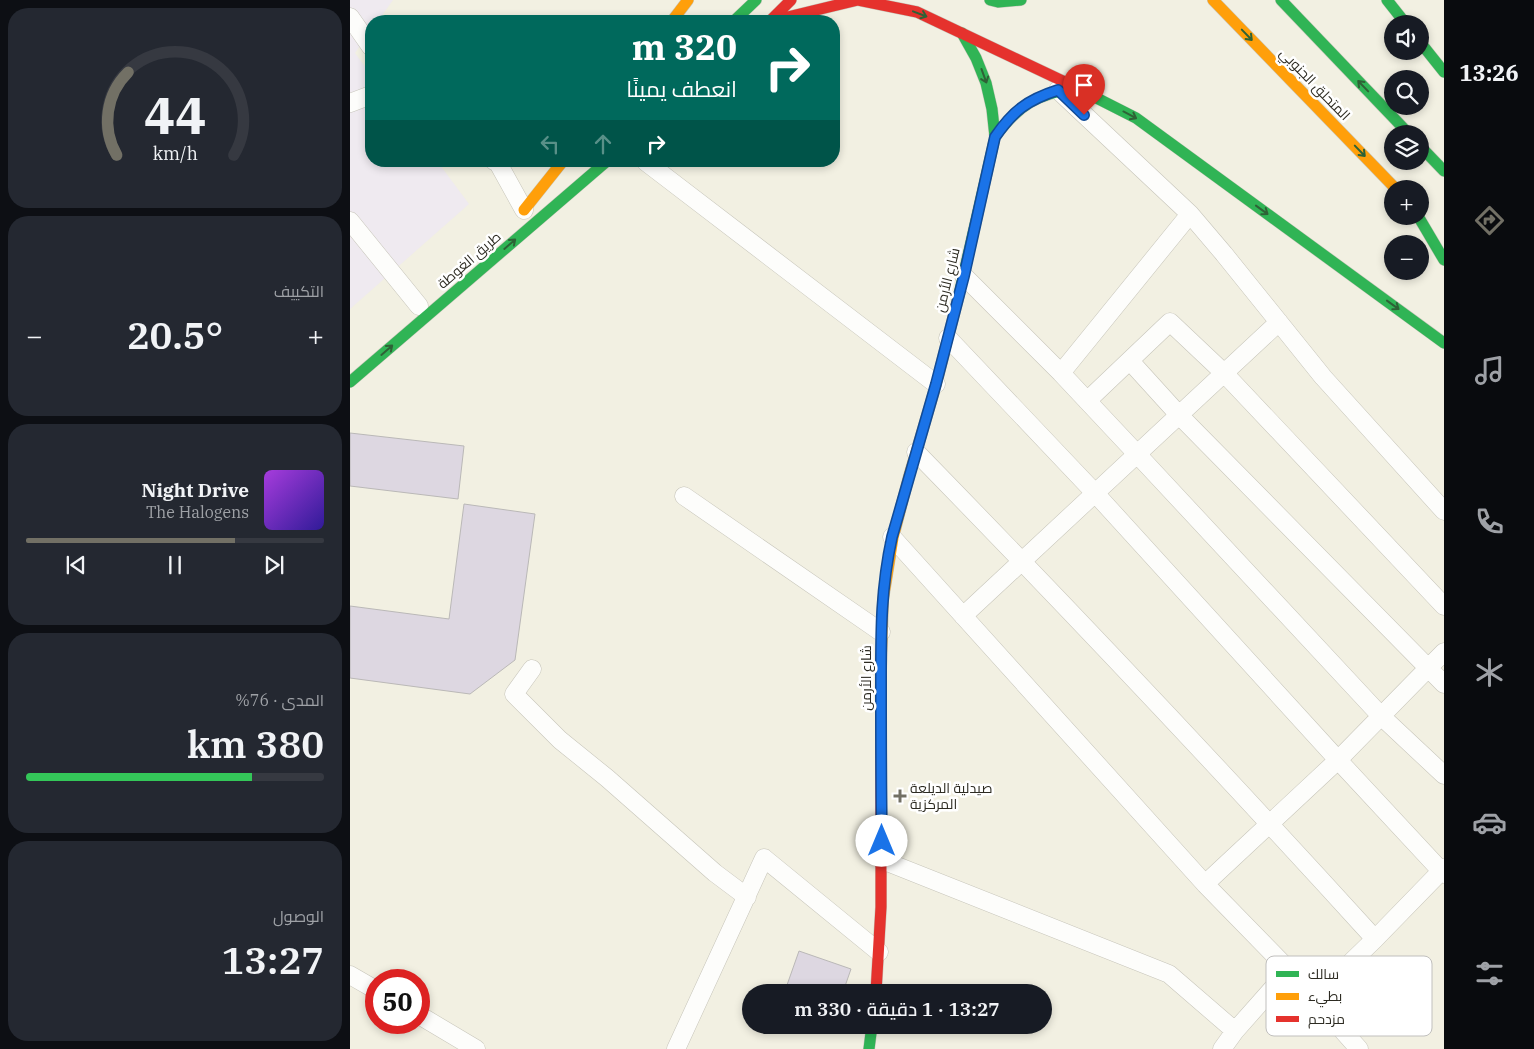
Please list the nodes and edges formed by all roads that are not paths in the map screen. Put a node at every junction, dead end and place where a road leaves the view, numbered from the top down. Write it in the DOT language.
graph roads {
  1 [pos="688,0"];
  2 [pos="756,0"];
  3 [pos="791,0"];
  4 [pos="990,0"];
  5 [pos="1021,0"];
  6 [pos="1212,0"];
  7 [pos="1281,0"];
  8 [pos="1387,0"];
  9 [pos="677,15"];
  10 [pos="740,15"];
  11 [pos="777,15"];
  12 [pos="796,15"];
  13 [pos="1399,15"];
  14 [pos="350,17"];
  15 [pos="962,33"];
  16 [pos="365,38"];
  17 [pos="1429,53"];
  18 [pos="1444,72"];
  19 [pos="1078,88"];
  20 [pos="1058,90"];
  21 [pos="365,97"];
  22 [pos="350,103"];
  23 [pos="1400,125"];
  24 [pos="995,137"];
  25 [pos="1429,155"];
  26 [pos="500,167"];
  27 [pos="564,167"];
  28 [pos="600,167"];
  29 [pos="653,167"];
  30 [pos="1444,171"];
  31 [pos="1387,180"];
  32 [pos="521,213"];
  33 [pos="1190,214"];
  34 [pos="350,221"];
  35 [pos="1429,224"];
  36 [pos="1425,225"];
  37 [pos="1444,238"];
  38 [pos="1444,260"];
  39 [pos="964,276"];
  40 [pos="419,306"];
  41 [pos="1279,322"];
  42 [pos="948,338"];
  43 [pos="1444,344"];
  44 [pos="1130,361"];
  45 [pos="1060,373"];
  46 [pos="1224,373"];
  47 [pos="350,382"];
  48 [pos="936,384"];
  49 [pos="1087,401"];
  50 [pos="1179,415"];
  51 [pos="916,452"];
  52 [pos="1138,454"];
  53 [pos="1095,493"];
  54 [pos="684,496"];
  55 [pos="1444,511"];
  56 [pos="892,537"];
  57 [pos="1022,561"];
  58 [pos="1444,606"];
  59 [pos="963,616"];
  60 [pos="881,632"];
  61 [pos="1444,652"];
  62 [pos="532,669"];
  63 [pos="1428,669"];
  64 [pos="1444,684"];
  65 [pos="1381,716"];
  66 [pos="1338,760"];
  67 [pos="1444,775"];
  68 [pos="1270,824"];
  69 [pos="882,860"];
  70 [pos="1443,871"];
  71 [pos="1205,884"];
  72 [pos="747,897"];
  73 [pos="1375,939"];
  74 [pos="879,952"];
  75 [pos="1275,956"];
  76 [pos="1357,956"];
  77 [pos="350,974"];
  78 [pos="365,983"];
  79 [pos="877,984"];
  80 [pos="1266,996"];
  81 [pos="430,1022"];
  82 [pos="1234,1031"];
  83 [pos="871,1034"];
  84 [pos="1348,1036"];
  85 [pos="476,1049"];
  86 [pos="676,1049"];
  87 [pos="869,1049"];
  88 [pos="1222,1049"];
  89 [pos="1359,1049"];
  1 -- 9 [label="main road"];
  2 -- 10 [label="main road"];
  3 -- 11 [label="main road"];
  4 -- 5 [label="main road"];
  6 -- 31 [label="main road, المتحلق الجنوبي, one-way"];
  23 -- 7 [label="main road, one-way"];
  8 -- 13 [label="main road"];
  12 -- 15 [label="main road, one-way"];
  14 -- 16 [label="street"];
  15 -- 19 [label="main road"];
  15 -- 24 [label="main road, شارع الأرمن, one-way"];
  17 -- 18 [label="main road"];
  19 -- 20 [label="main road, شارع الأرمن"];
  19 -- 43 [label="main road, one-way"];
  20 -- 24 [label="main road, شارع الأرمن"];
  20 -- 33 [label="street"];
  21 -- 22 [label="street"];
  24 -- 39 [label="main road, شارع الأرمن"];
  25 -- 30 [label="main road"];
  26 -- 32 [label="street"];
  27 -- 32 [label="main road"];
  47 -- 28 [label="main road, طريق الغوطة, one-way"];
  29 -- 48 [label="street"];
  33 -- 41 [label="street"];
  33 -- 45 [label="street"];
  34 -- 40 [label="street"];
  35 -- 37 [label="main road"];
  36 -- 38 [label="main road"];
  39 -- 42 [label="main road, شارع الأرمن"];
  39 -- 45 [label="street"];
  41 -- 46 [label="street"];
  41 -- 55 [label="street"];
  42 -- 48 [label="main road, شارع الأرمن"];
  42 -- 53 [label="street"];
  44 -- 46 [label="street"];
  44 -- 49 [label="street"];
  44 -- 50 [label="street"];
  45 -- 49 [label="street"];
  46 -- 50 [label="street"];
  46 -- 58 [label="street"];
  48 -- 51 [label="main road, شارع الأرمن"];
  49 -- 52 [label="street"];
  50 -- 52 [label="street"];
  50 -- 63 [label="street"];
  51 -- 56 [label="main road, شارع الأرمن"];
  51 -- 57 [label="street"];
  52 -- 53 [label="street"];
  52 -- 65 [label="street"];
  53 -- 57 [label="street"];
  53 -- 66 [label="street"];
  54 -- 60 [label="street"];
  56 -- 59 [label="street"];
  56 -- 60 [label="main road, شارع الأرمن"];
  57 -- 59 [label="street"];
  57 -- 68 [label="street"];
  59 -- 71 [label="street"];
  60 -- 69 [label="main road, شارع الأرمن"];
  61 -- 63 [label="street"];
  62 -- 72 [label="street"];
  63 -- 64 [label="street"];
  63 -- 65 [label="street"];
  65 -- 66 [label="street"];
  65 -- 67 [label="street"];
  66 -- 68 [label="street"];
  66 -- 70 [label="street"];
  68 -- 71 [label="street"];
  68 -- 73 [label="street"];
  69 -- 74 [label="main road, شارع الأرمن"];
  69 -- 82 [label="street"];
  70 -- 73 [label="street"];
  71 -- 75 [label="street"];
  72 -- 74 [label="street"];
  72 -- 86 [label="street"];
  73 -- 76 [label="street"];
  74 -- 79 [label="main road, شارع الأرمن"];
  77 -- 78 [label="street"];
  80 -- 82 [label="street"];
  81 -- 85 [label="street"];
  82 -- 88 [label="street"];
  83 -- 87 [label="main road"];
  84 -- 89 [label="street"];
}
